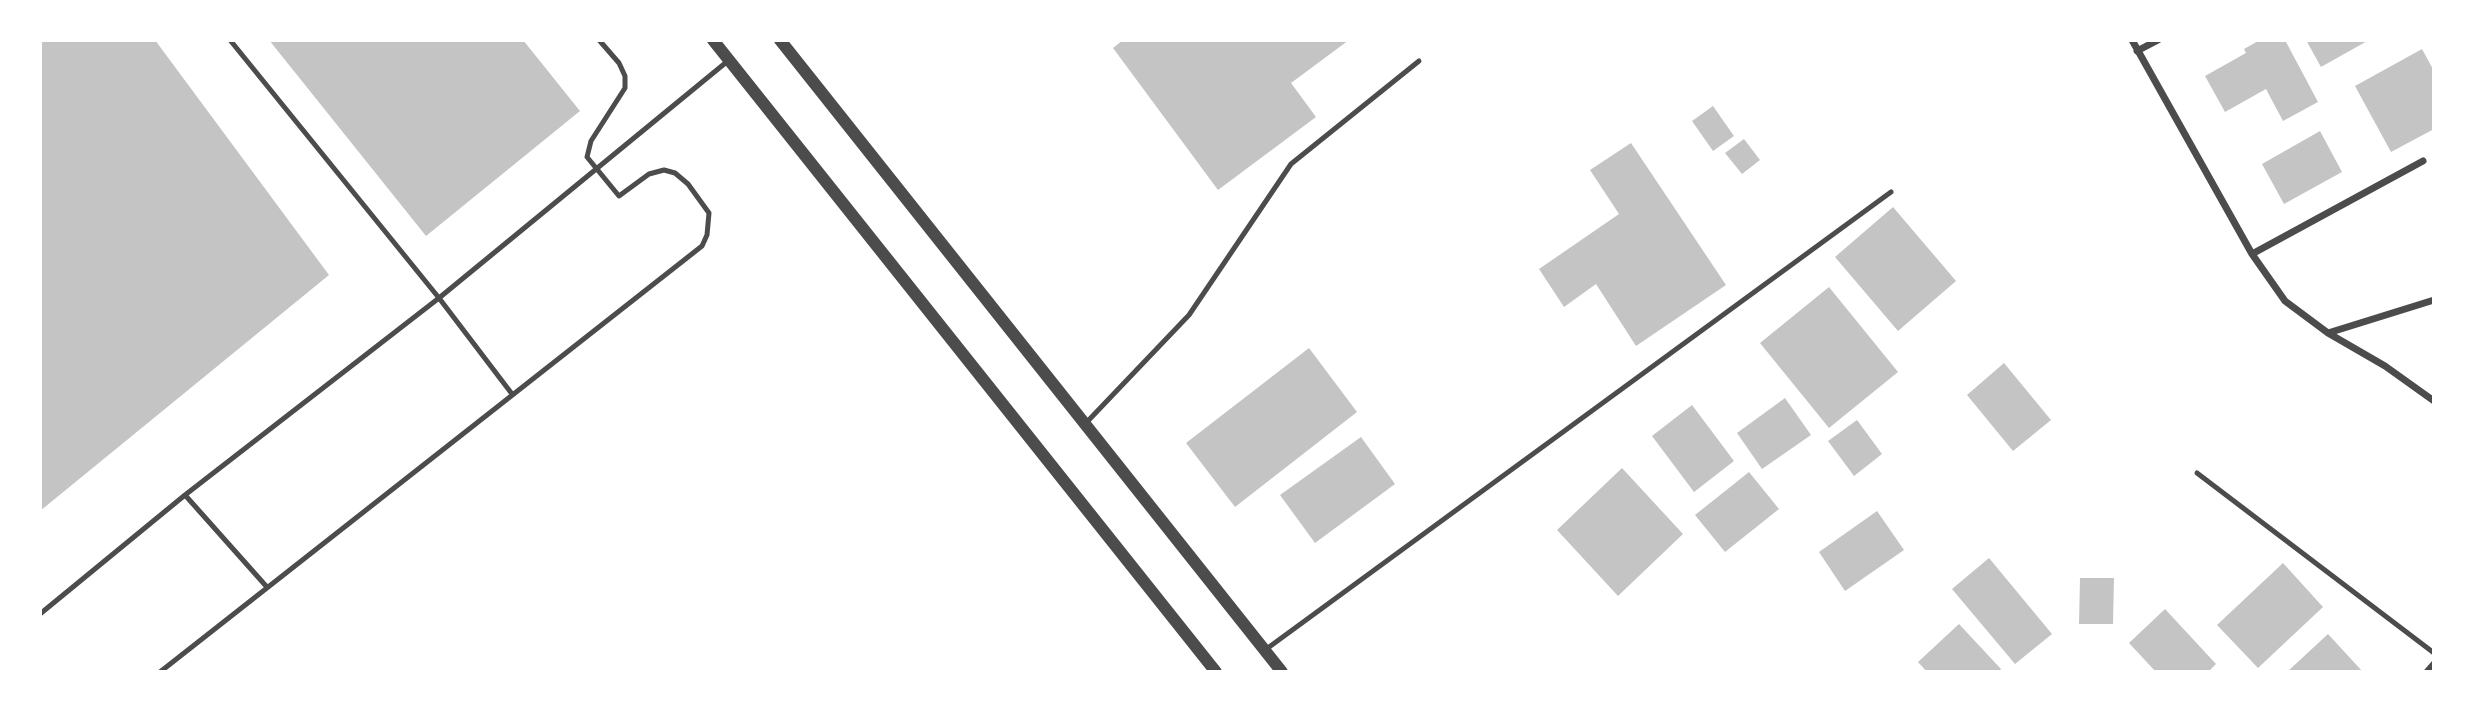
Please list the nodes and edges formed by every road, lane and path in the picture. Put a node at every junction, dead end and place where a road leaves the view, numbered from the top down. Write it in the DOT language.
graph roads {
  1 [pos="230,40"];
  2 [pos="599,40"];
  3 [pos="713,40"];
  4 [pos="780,40"];
  5 [pos="2132,40"];
  6 [pos="2158,40"];
  7 [pos="2137,51"];
  8 [pos="729,60"];
  9 [pos="1419,61"];
  10 [pos="2423,160"];
  11 [pos="596,168"];
  12 [pos="1891,192"];
  13 [pos="2252,254"];
  14 [pos="439,298"];
  15 [pos="2434,300"];
  16 [pos="2328,333"];
  17 [pos="512,394"];
  18 [pos="2434,401"];
  19 [pos="1086,424"];
  20 [pos="2197,473"];
  21 [pos="185,495"];
  22 [pos="266,586"];
  23 [pos="40,614"];
  24 [pos="1265,650"];
  25 [pos="2434,653"];
  26 [pos="2434,664"];
  27 [pos="160,672"];
  28 [pos="1216,672"];
  29 [pos="1282,672"];
  30 [pos="2427,672"];
  1 -- 14 [label="lane"];
  2 -- 11 [label="lane"];
  3 -- 8 [label="street"];
  4 -- 19 [label="street"];
  5 -- 7 [label="street"];
  6 -- 7 [label="street"];
  7 -- 13 [label="street"];
  8 -- 11 [label="lane"];
  8 -- 28 [label="street"];
  9 -- 19 [label="lane"];
  10 -- 13 [label="street"];
  11 -- 14 [label="lane"];
  11 -- 17 [label="lane"];
  12 -- 24 [label="lane"];
  13 -- 16 [label="street"];
  14 -- 17 [label="lane"];
  14 -- 21 [label="lane"];
  15 -- 16 [label="street"];
  16 -- 18 [label="street"];
  17 -- 22 [label="lane"];
  19 -- 24 [label="street"];
  20 -- 25 [label="lane"];
  21 -- 22 [label="lane"];
  21 -- 23 [label="lane"];
  22 -- 27 [label="lane"];
  24 -- 29 [label="street"];
  26 -- 30 [label="street"];
}
